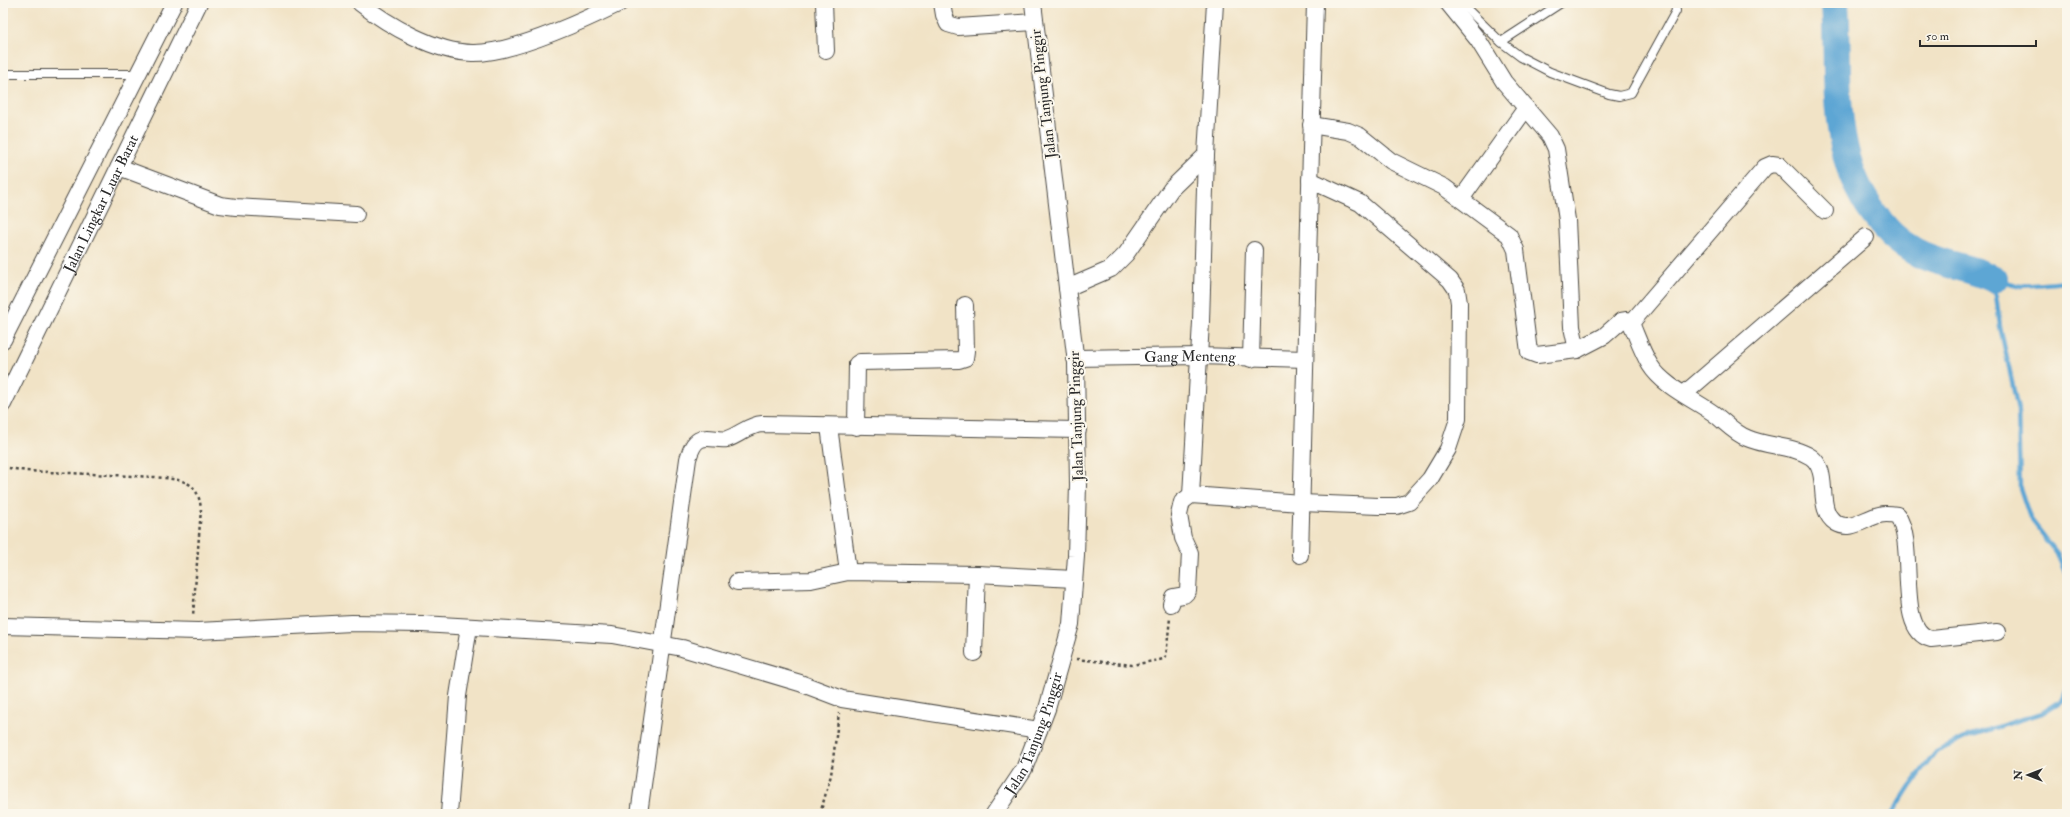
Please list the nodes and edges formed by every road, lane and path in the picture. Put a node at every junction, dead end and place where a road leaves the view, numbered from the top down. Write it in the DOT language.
graph roads {
  1 [pos="174,3"];
  2 [pos="199,3"];
  3 [pos="360,3"];
  4 [pos="620,3"];
  5 [pos="824,3"];
  6 [pos="942,3"];
  7 [pos="1033,3"];
  8 [pos="1214,3"];
  9 [pos="1315,3"];
  10 [pos="1448,3"];
  11 [pos="1461,3"];
  12 [pos="1561,3"];
  13 [pos="1675,3"];
  14 [pos="1035,22"];
  15 [pos="1501,42"];
  16 [pos="826,51"];
  17 [pos="3,74"];
  18 [pos="139,74"];
  19 [pos="1526,108"];
  20 [pos="1311,125"];
  21 [pos="1206,155"];
  22 [pos="119,167"];
  23 [pos="1310,180"];
  24 [pos="1461,199"];
  25 [pos="1826,211"];
  26 [pos="356,214"];
  27 [pos="1866,237"];
  28 [pos="1254,250"];
  29 [pos="1067,288"];
  30 [pos="965,306"];
  31 [pos="1631,323"];
  32 [pos="3,340"];
  33 [pos="1577,350"];
  34 [pos="1199,356"];
  35 [pos="1075,358"];
  36 [pos="1251,359"];
  37 [pos="1305,359"];
  38 [pos="1684,394"];
  39 [pos="3,404"];
  40 [pos="829,426"];
  41 [pos="856,427"];
  42 [pos="1078,430"];
  43 [pos="3,467"];
  44 [pos="1191,495"];
  45 [pos="1301,504"];
  46 [pos="1300,555"];
  47 [pos="848,572"];
  48 [pos="977,574"];
  49 [pos="1074,579"];
  50 [pos="737,582"];
  51 [pos="1171,604"];
  52 [pos="3,626"];
  53 [pos="469,627"];
  54 [pos="192,630"];
  55 [pos="1997,632"];
  56 [pos="663,644"];
  57 [pos="974,653"];
  58 [pos="1061,658"];
  59 [pos="842,699"];
  60 [pos="1039,730"];
  61 [pos="449,814"];
  62 [pos="639,814"];
  63 [pos="820,814"];
  64 [pos="994,814"];
  1 -- 18 [label="street, Jalan Lingkar Luar Barat"];
  2 -- 22 [label="street, Jalan Lingkar Luar Barat"];
  3 -- 4 [label="street"];
  5 -- 16 [label="street"];
  6 -- 14 [label="street"];
  7 -- 14 [label="street, Jalan Tanjung Pinggir"];
  8 -- 21 [label="street"];
  9 -- 20 [label="street"];
  10 -- 19 [label="street"];
  11 -- 15 [label="lane"];
  12 -- 15 [label="lane"];
  13 -- 15 [label="lane"];
  14 -- 29 [label="street, Jalan Tanjung Pinggir"];
  17 -- 18 [label="lane"];
  18 -- 32 [label="street, Jalan Lingkar Luar Barat"];
  19 -- 24 [label="street"];
  19 -- 33 [label="street"];
  20 -- 23 [label="street"];
  20 -- 24 [label="street"];
  21 -- 29 [label="street"];
  21 -- 34 [label="street"];
  22 -- 26 [label="street"];
  22 -- 39 [label="street, Jalan Lingkar Luar Barat"];
  23 -- 37 [label="street"];
  23 -- 45 [label="street"];
  24 -- 33 [label="street"];
  25 -- 31 [label="street"];
  27 -- 38 [label="street"];
  28 -- 36 [label="street"];
  29 -- 35 [label="street, Jalan Tanjung Pinggir"];
  30 -- 41 [label="street"];
  31 -- 33 [label="street"];
  31 -- 38 [label="street"];
  34 -- 35 [label="street, Gang Menteng"];
  34 -- 36 [label="street, Gang Menteng"];
  34 -- 44 [label="street"];
  35 -- 42 [label="street, Jalan Tanjung Pinggir"];
  36 -- 37 [label="street, Gang Menteng"];
  37 -- 45 [label="street"];
  38 -- 55 [label="street"];
  40 -- 41 [label="street"];
  40 -- 47 [label="street"];
  40 -- 56 [label="street"];
  41 -- 42 [label="street"];
  42 -- 49 [label="street, Jalan Tanjung Pinggir"];
  43 -- 54 [label="path"];
  44 -- 45 [label="street"];
  44 -- 51 [label="street"];
  45 -- 46 [label="street"];
  47 -- 48 [label="street"];
  47 -- 50 [label="street"];
  48 -- 49 [label="street"];
  48 -- 57 [label="street"];
  49 -- 58 [label="street, Jalan Tanjung Pinggir"];
  51 -- 58 [label="path"];
  52 -- 54 [label="street"];
  53 -- 54 [label="street"];
  53 -- 56 [label="street"];
  53 -- 61 [label="street"];
  56 -- 59 [label="street"];
  56 -- 62 [label="street"];
  58 -- 60 [label="street, Jalan Tanjung Pinggir"];
  59 -- 60 [label="street"];
  59 -- 63 [label="path"];
  60 -- 64 [label="street, Jalan Tanjung Pinggir"];
}
